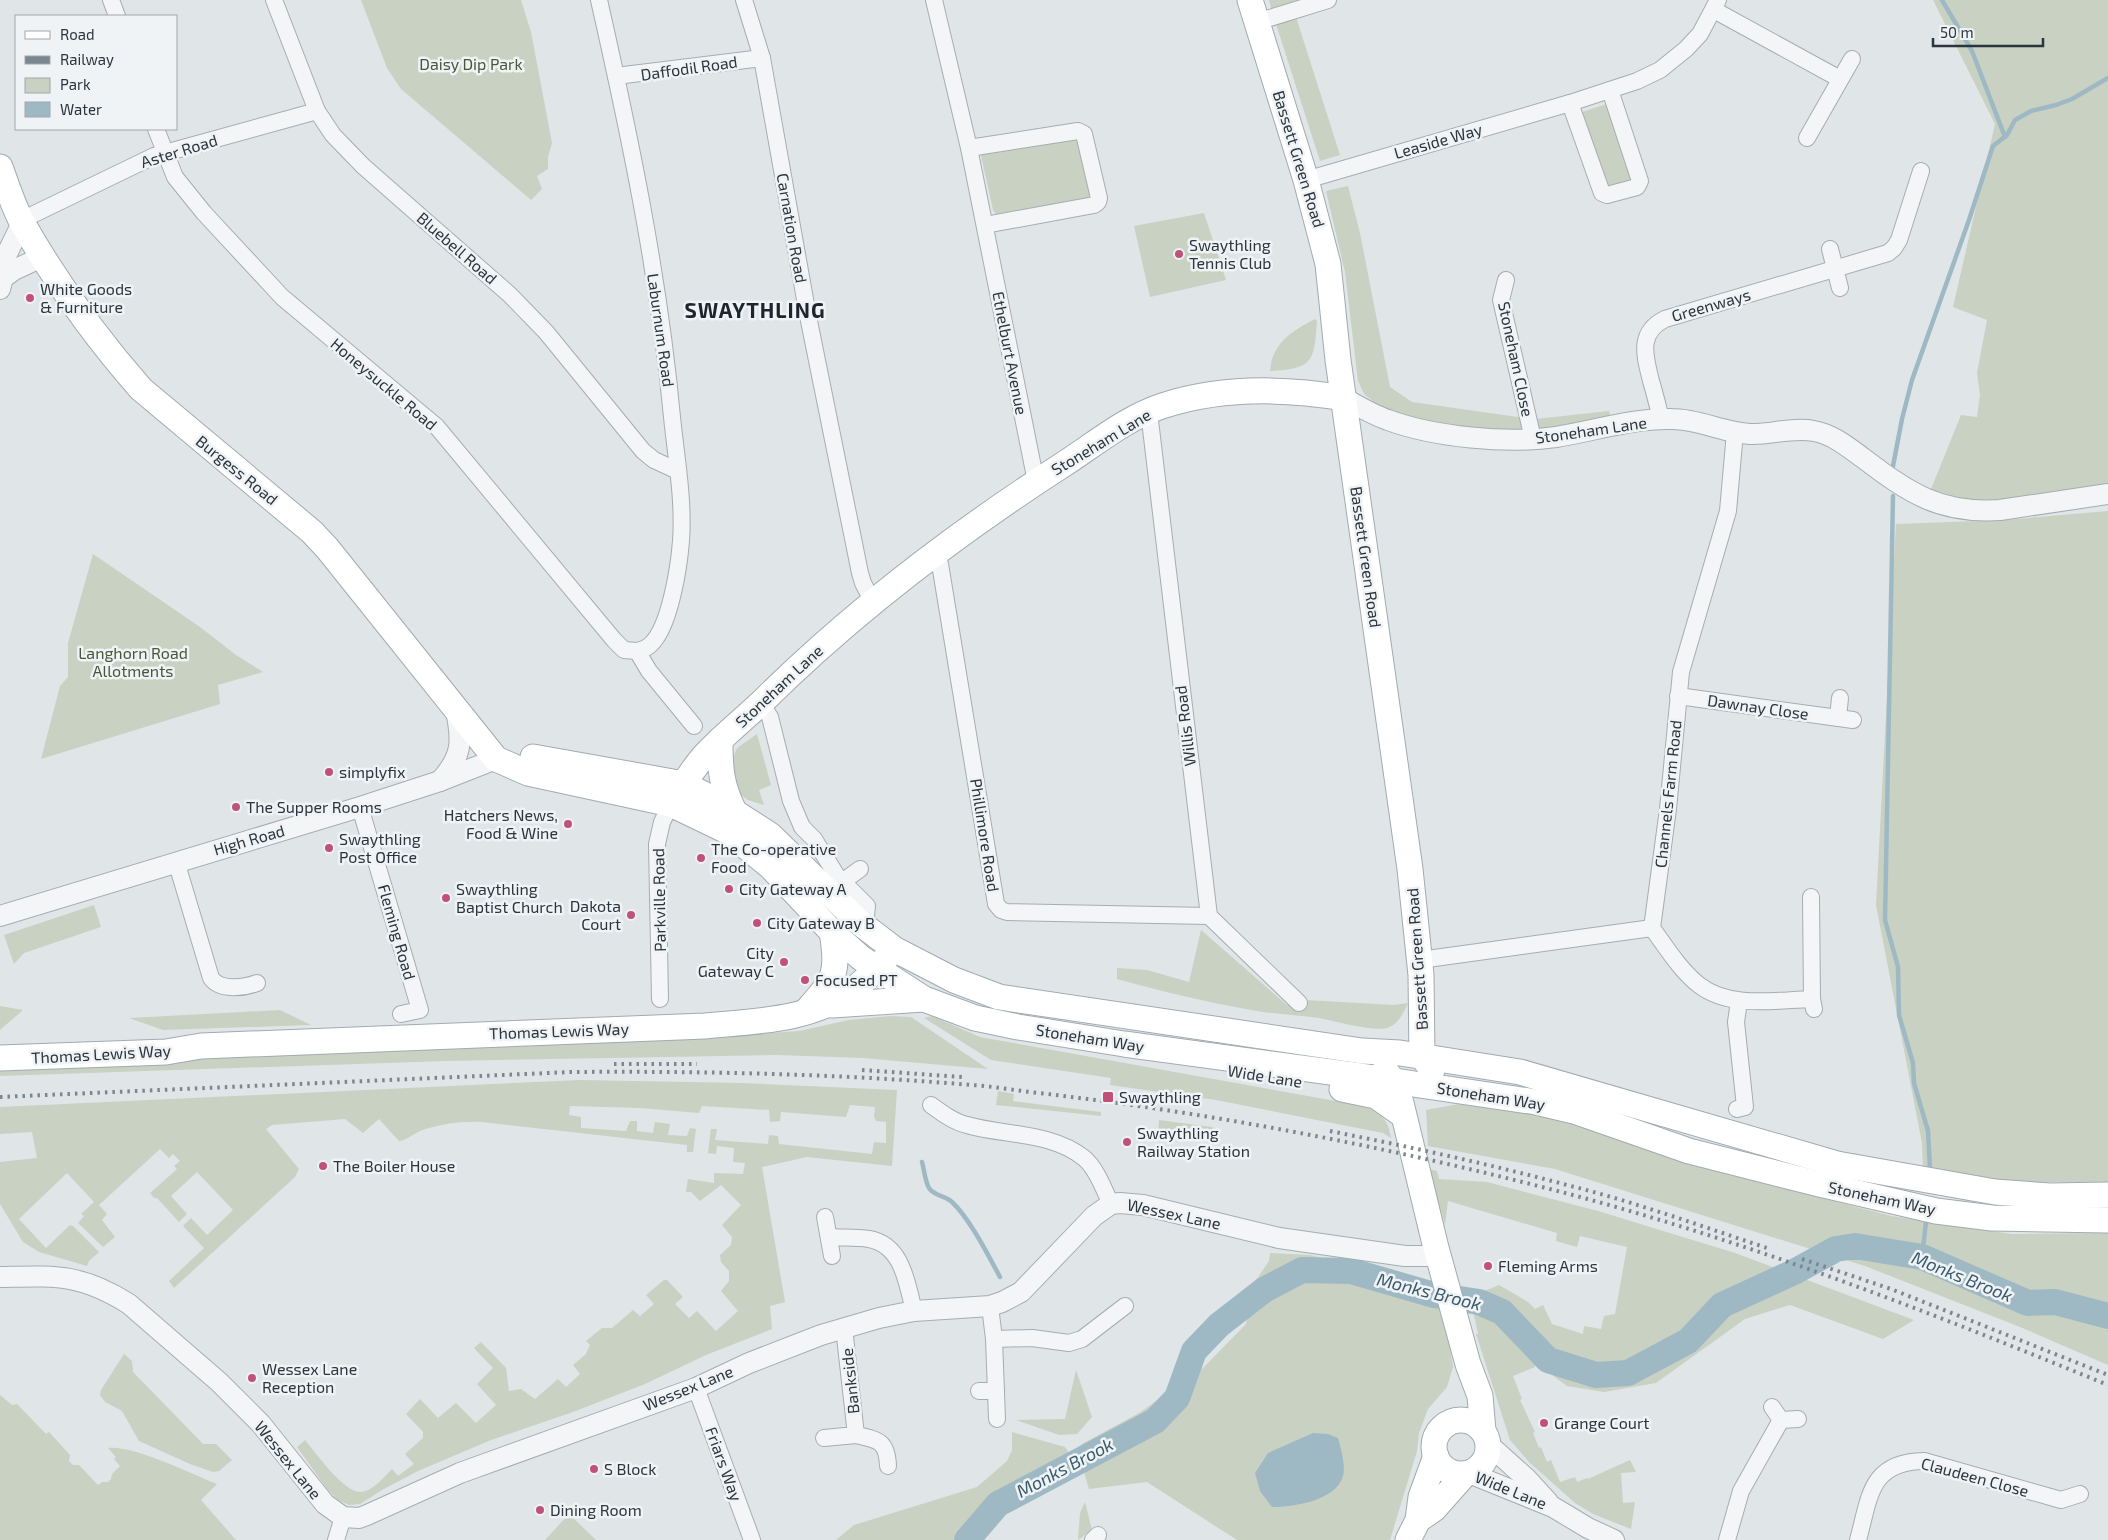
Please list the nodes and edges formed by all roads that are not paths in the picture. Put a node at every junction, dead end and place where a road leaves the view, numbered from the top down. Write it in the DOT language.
graph roads {
  1 [pos="111,0"];
  2 [pos="274,0"];
  3 [pos="599,0"];
  4 [pos="744,0"];
  5 [pos="934,0"];
  6 [pos="1328,0"];
  7 [pos="1716,5"];
  8 [pos="1254,11"];
  9 [pos="117,15"];
  10 [pos="762,58"];
  11 [pos="1852,59"];
  12 [pos="616,76"];
  13 [pos="1840,79"];
  14 [pos="1610,90"];
  15 [pos="1570,103"];
  16 [pos="317,111"];
  17 [pos="156,130"];
  18 [pos="1807,138"];
  19 [pos="969,148"];
  20 [pos="165,153"];
  21 [pos="0,167"];
  22 [pos="1921,170"];
  23 [pos="1306,180"];
  24 [pos="22,223"];
  25 [pos="985,225"];
  26 [pos="1830,249"];
  27 [pos="44,256"];
  28 [pos="1835,269"];
  29 [pos="1506,280"];
  30 [pos="1,283"];
  31 [pos="1840,288"];
  32 [pos="1344,398"];
  33 [pos="1149,412"];
  34 [pos="1661,419"];
  35 [pos="1735,432"];
  36 [pos="1533,439"];
  37 [pos="678,470"];
  38 [pos="1036,482"];
  39 [pos="2108,494"];
  40 [pos="936,554"];
  41 [pos="873,602"];
  42 [pos="637,652"];
  43 [pos="1678,696"];
  44 [pos="1840,698"];
  45 [pos="761,703"];
  46 [pos="456,710"];
  47 [pos="694,726"];
  48 [pos="720,740"];
  49 [pos="496,759"];
  50 [pos="440,781"];
  51 [pos="678,794"];
  52 [pos="360,807"];
  53 [pos="734,811"];
  54 [pos="176,861"];
  55 [pos="860,869"];
  56 [pos="842,882"];
  57 [pos="1811,897"];
  58 [pos="863,915"];
  59 [pos="0,916"];
  60 [pos="1209,916"];
  61 [pos="1652,928"];
  62 [pos="832,932"];
  63 [pos="894,949"];
  64 [pos="1420,960"];
  65 [pos="876,969"];
  66 [pos="257,983"];
  67 [pos="660,999"];
  68 [pos="924,999"];
  69 [pos="1739,1001"];
  70 [pos="1299,1003"];
  71 [pos="816,1009"];
  72 [pos="401,1014"];
  73 [pos="0,1043"];
  74 [pos="1124,1044"];
  75 [pos="201,1046"];
  76 [pos="1362,1051"];
  77 [pos="1422,1056"];
  78 [pos="0,1058"];
  79 [pos="1394,1082"];
  80 [pos="1452,1089"];
  81 [pos="931,1105"];
  82 [pos="1737,1109"];
  83 [pos="1403,1115"];
  84 [pos="2108,1195"];
  85 [pos="1111,1204"];
  86 [pos="825,1217"];
  87 [pos="2108,1220"];
  88 [pos="830,1237"];
  89 [pos="832,1256"];
  90 [pos="1439,1256"];
  91 [pos="0,1277"];
  92 [pos="990,1306"];
  93 [pos="1125,1306"];
  94 [pos="914,1311"];
  95 [pos="844,1328"];
  96 [pos="994,1339"];
  97 [pos="1468,1364"];
  98 [pos="696,1388"];
  99 [pos="978,1391"];
  100 [pos="996,1391"];
  101 [pos="997,1418"];
  102 [pos="1798,1419"];
  103 [pos="1453,1421"];
  104 [pos="856,1435"];
  105 [pos="824,1438"];
  106 [pos="1486,1438"];
  107 [pos="1436,1456"];
  108 [pos="888,1466"];
  109 [pos="1467,1473"];
  110 [pos="2080,1494"];
  111 [pos="1554,1507"];
  112 [pos="343,1517"];
  113 [pos="1413,1530"];
  114 [pos="336,1540"];
  115 [pos="752,1540"];
  116 [pos="1614,1540"];
  117 [pos="1727,1540"];
  118 [pos="1858,1540"];
  1 -- 9 [label="street"];
  2 -- 16 [label="street, Bluebell Road"];
  3 -- 12 [label="street, Laburnum Road"];
  4 -- 10 [label="street, Carnation Road"];
  5 -- 19 [label="street, Ethelburt Avenue"];
  6 -- 8 [label="street, Bassett Green Road"];
  7 -- 13 [label="street"];
  7 -- 14 [label="street, Leaside Way"];
  8 -- 23 [label="main road, Bassett Green Road"];
  10 -- 12 [label="street, Daffodil Road"];
  10 -- 41 [label="street, Carnation Road"];
  11 -- 13 [label="street"];
  12 -- 37 [label="street, Laburnum Road"];
  13 -- 18 [label="street"];
  14 -- 15 [label="street, Leaside Way"];
  14 -- 15 [label="street"];
  15 -- 23 [label="street, Leaside Way"];
  16 -- 20 [label="street, Aster Road"];
  16 -- 37 [label="street, Bluebell Road"];
  17 -- 20 [label="street, Honeysuckle Road"];
  19 -- 25 [label="street, Ethelburt Avenue"];
  19 -- 25 [label="street"];
  20 -- 24 [label="street, Aster Road"];
  20 -- 42 [label="street, Honeysuckle Road"];
  21 -- 24 [label="main road, Burgess Road"];
  22 -- 28 [label="street, Greenways"];
  23 -- 32 [label="main road, Bassett Green Road"];
  24 -- 27 [label="main road, Burgess Road"];
  24 -- 30 [label="street"];
  25 -- 38 [label="street, Ethelburt Avenue"];
  26 -- 28 [label="street"];
  27 -- 30 [label="street"];
  27 -- 46 [label="main road, Burgess Road"];
  28 -- 31 [label="street"];
  28 -- 34 [label="street, Greenways"];
  29 -- 36 [label="street, Stoneham Close"];
  32 -- 33 [label="main road, Stoneham Lane"];
  32 -- 36 [label="street, Stoneham Lane"];
  32 -- 64 [label="main road, Bassett Green Road"];
  33 -- 38 [label="main road, Stoneham Lane"];
  33 -- 60 [label="street, Willis Road"];
  34 -- 35 [label="street, Stoneham Lane"];
  34 -- 36 [label="street, Stoneham Lane"];
  35 -- 39 [label="street, Stoneham Lane"];
  35 -- 43 [label="street, Channels Farm Road"];
  37 -- 42 [label="street, Laburnum Road"];
  38 -- 40 [label="main road, Stoneham Lane"];
  40 -- 41 [label="main road, Stoneham Lane"];
  40 -- 60 [label="street, Phillimore Road"];
  41 -- 45 [label="main road, Stoneham Lane"];
  42 -- 47 [label="street"];
  43 -- 44 [label="street, Dawnay Close"];
  43 -- 61 [label="street, Channels Farm Road"];
  45 -- 48 [label="main road, Stoneham Lane"];
  45 -- 56 [label="street"];
  46 -- 49 [label="main road, Burgess Road"];
  46 -- 50 [label="street"];
  48 -- 51 [label="main road, Stoneham Lane"];
  48 -- 53 [label="main road"];
  49 -- 50 [label="street, High Road"];
  49 -- 51 [label="main road, High Road"];
  50 -- 52 [label="street, High Road"];
  51 -- 53 [label="main road, Stoneham Way"];
  51 -- 62 [label="main road, Stoneham Way"];
  51 -- 67 [label="street, Parkville Road"];
  52 -- 54 [label="street, High Road"];
  52 -- 72 [label="street, Fleming Road"];
  53 -- 58 [label="main road, Stoneham Way"];
  54 -- 59 [label="street, High Road"];
  54 -- 66 [label="street"];
  55 -- 56 [label="street"];
  56 -- 58 [label="street"];
  57 -- 69 [label="street"];
  58 -- 63 [label="main road, Stoneham Way"];
  60 -- 70 [label="street"];
  61 -- 64 [label="street"];
  61 -- 69 [label="street"];
  62 -- 65 [label="main road, Stoneham Way"];
  62 -- 71 [label="main road"];
  63 -- 65 [label="main road, Thomas Lewis Way"];
  63 -- 76 [label="main road, Stoneham Way"];
  64 -- 77 [label="main road, Bassett Green Road"];
  65 -- 68 [label="main road, Stoneham Way"];
  65 -- 71 [label="main road, Thomas Lewis Way"];
  68 -- 71 [label="main road"];
  68 -- 74 [label="main road, Stoneham Way"];
  69 -- 82 [label="street"];
  71 -- 75 [label="main road, Thomas Lewis Way"];
  73 -- 75 [label="main road, Thomas Lewis Way"];
  74 -- 79 [label="main road, Stoneham Way"];
  74 -- 83 [label="main road, Wide Lane"];
  75 -- 78 [label="main road, Thomas Lewis Way"];
  76 -- 77 [label="main road, Stoneham Way"];
  76 -- 79 [label="main road"];
  77 -- 80 [label="main road"];
  77 -- 84 [label="main road, Stoneham Way"];
  79 -- 80 [label="main road, Stoneham Way"];
  79 -- 83 [label="main road"];
  80 -- 87 [label="main road, Stoneham Way"];
  81 -- 85 [label="street"];
  83 -- 90 [label="main road"];
  85 -- 90 [label="street, Wessex Lane"];
  85 -- 92 [label="street, Wessex Lane"];
  86 -- 88 [label="street"];
  88 -- 89 [label="street"];
  88 -- 94 [label="street"];
  90 -- 97 [label="main road"];
  91 -- 112 [label="street, Wessex Lane"];
  92 -- 94 [label="street, Wessex Lane"];
  92 -- 96 [label="street"];
  93 -- 96 [label="street"];
  94 -- 95 [label="street, Wessex Lane"];
  95 -- 98 [label="street, Wessex Lane"];
  95 -- 104 [label="street, Bankside"];
  96 -- 100 [label="street"];
  97 -- 103 [label="main road"];
  97 -- 106 [label="main road"];
  98 -- 112 [label="street, Wessex Lane"];
  98 -- 115 [label="street, Friars Way"];
  99 -- 100 [label="street"];
  100 -- 101 [label="street"];
  102 -- 117 [label="street"];
  103 -- 106 [label="main road"];
  103 -- 107 [label="main road"];
  104 -- 105 [label="street, Bankside"];
  104 -- 108 [label="street, Bankside"];
  106 -- 109 [label="main road"];
  106 -- 111 [label="street, Wide Lane"];
  107 -- 109 [label="main road"];
  107 -- 113 [label="main road"];
  109 -- 111 [label="street, Wide Lane"];
  109 -- 113 [label="main road"];
  110 -- 118 [label="street, Claudeen Close"];
  111 -- 116 [label="street, Wide Lane"];
  112 -- 114 [label="street"];
}
